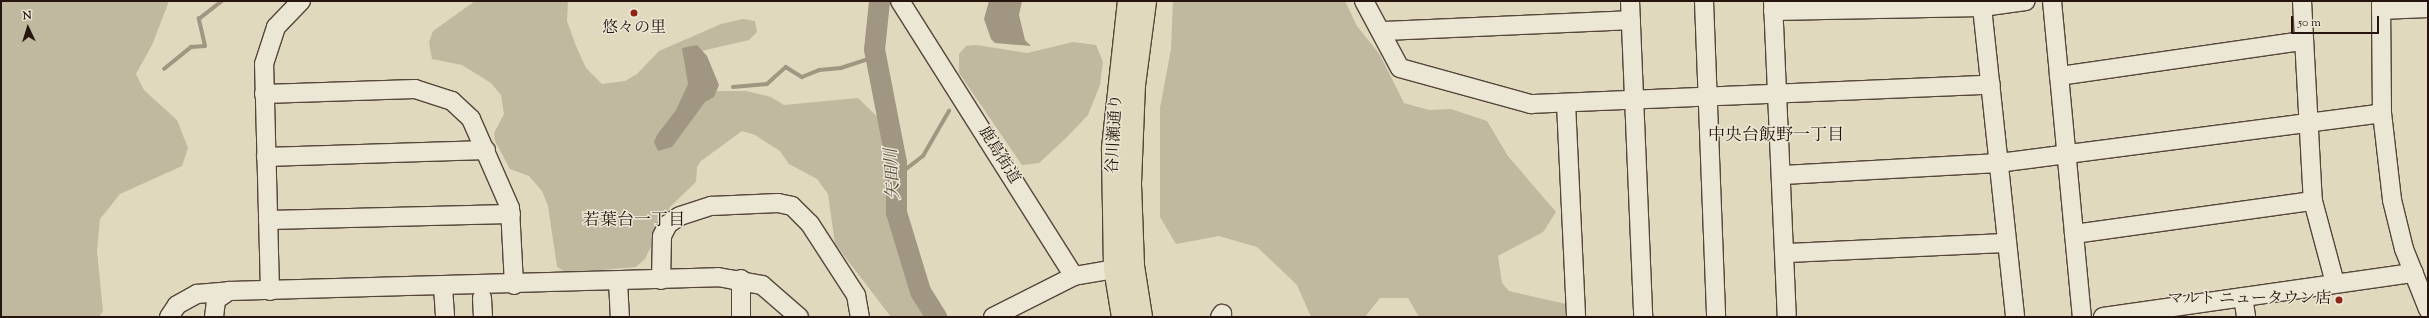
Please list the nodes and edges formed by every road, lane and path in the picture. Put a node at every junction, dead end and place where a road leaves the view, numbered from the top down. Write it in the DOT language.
graph roads {
  1 [pos="301,1"];
  2 [pos="900,1"];
  3 [pos="1130,1"];
  4 [pos="1145,1"];
  5 [pos="1364,1"];
  6 [pos="1630,1"];
  7 [pos="1704,1"];
  8 [pos="2026,1"];
  9 [pos="2052,1"];
  10 [pos="2302,1"];
  11 [pos="1939,4"];
  12 [pos="2381,5"];
  13 [pos="1773,6"];
  14 [pos="1982,7"];
  15 [pos="2428,8"];
  16 [pos="1631,20"];
  17 [pos="1382,31"];
  18 [pos="2303,41"];
  19 [pos="2059,76"];
  20 [pos="1991,85"];
  21 [pos="264,94"];
  22 [pos="1779,94"];
  23 [pos="1708,96"];
  24 [pos="1633,101"];
  25 [pos="1566,103"];
  26 [pos="2382,113"];
  27 [pos="2309,121"];
  28 [pos="486,150"];
  29 [pos="2066,155"];
  30 [pos="266,157"];
  31 [pos="1999,163"];
  32 [pos="1783,175"];
  33 [pos="2313,201"];
  34 [pos="511,214"];
  35 [pos="268,220"];
  36 [pos="2074,234"];
  37 [pos="2007,242"];
  38 [pos="1786,253"];
  39 [pos="1124,267"];
  40 [pos="2414,273"];
  41 [pos="1074,276"];
  42 [pos="741,279"];
  43 [pos="660,280"];
  44 [pos="618,281"];
  45 [pos="2335,283"];
  46 [pos="514,285"];
  47 [pos="443,287"];
  48 [pos="229,291"];
  49 [pos="270,291"];
  50 [pos="2243,297"];
  51 [pos="482,298"];
  52 [pos="2428,309"];
  53 [pos="169,317"];
  54 [pos="214,317"];
  55 [pos="445,317"];
  56 [pos="483,317"];
  57 [pos="620,317"];
  58 [pos="741,317"];
  59 [pos="799,317"];
  60 [pos="860,317"];
  61 [pos="994,317"];
  62 [pos="1123,317"];
  63 [pos="1141,317"];
  64 [pos="1576,317"];
  65 [pos="1643,317"];
  66 [pos="1716,317"];
  67 [pos="1787,317"];
  68 [pos="2015,317"];
  69 [pos="2082,317"];
  70 [pos="2103,317"];
  71 [pos="2246,317"];
  1 -- 21 [label="street"];
  2 -- 41 [label="street, 鹿島街道"];
  3 -- 39 [label="main road, 谷川瀬通り"];
  4 -- 39 [label="main road"];
  5 -- 17 [label="street"];
  6 -- 16 [label="street"];
  7 -- 23 [label="street"];
  8 -- 14 [label="street"];
  9 -- 19 [label="street"];
  10 -- 18 [label="street"];
  11 -- 13 [label="street"];
  11 -- 14 [label="street"];
  12 -- 15 [label="street"];
  12 -- 26 [label="street"];
  13 -- 22 [label="street"];
  14 -- 20 [label="street"];
  16 -- 17 [label="street"];
  16 -- 24 [label="street"];
  17 -- 25 [label="street"];
  18 -- 19 [label="street"];
  18 -- 27 [label="street"];
  19 -- 29 [label="street"];
  20 -- 22 [label="street"];
  20 -- 31 [label="street"];
  21 -- 28 [label="street"];
  21 -- 30 [label="street"];
  22 -- 23 [label="street"];
  22 -- 32 [label="street"];
  23 -- 24 [label="street"];
  23 -- 66 [label="street"];
  24 -- 25 [label="street"];
  24 -- 65 [label="street"];
  25 -- 64 [label="street"];
  26 -- 27 [label="street"];
  26 -- 40 [label="street"];
  27 -- 29 [label="street"];
  27 -- 33 [label="street"];
  28 -- 30 [label="street"];
  28 -- 34 [label="street"];
  29 -- 31 [label="street"];
  29 -- 36 [label="street"];
  30 -- 35 [label="street"];
  31 -- 32 [label="street"];
  31 -- 37 [label="street"];
  32 -- 38 [label="street"];
  33 -- 36 [label="street"];
  33 -- 45 [label="street"];
  34 -- 35 [label="street"];
  34 -- 46 [label="street"];
  35 -- 49 [label="street"];
  36 -- 69 [label="street"];
  37 -- 38 [label="street"];
  37 -- 68 [label="street"];
  38 -- 67 [label="street"];
  39 -- 41 [label="street"];
  39 -- 62 [label="main road"];
  39 -- 63 [label="main road"];
  40 -- 45 [label="street"];
  40 -- 52 [label="street"];
  41 -- 61 [label="street"];
  42 -- 43 [label="street"];
  42 -- 58 [label="street"];
  42 -- 59 [label="street"];
  43 -- 44 [label="street"];
  43 -- 60 [label="street"];
  44 -- 46 [label="street"];
  44 -- 57 [label="street"];
  45 -- 50 [label="street"];
  46 -- 47 [label="street"];
  47 -- 49 [label="street"];
  47 -- 55 [label="street"];
  48 -- 49 [label="street"];
  48 -- 53 [label="street"];
  48 -- 54 [label="street"];
  50 -- 70 [label="street"];
  50 -- 71 [label="street"];
  51 -- 56 [label="street"];
}
